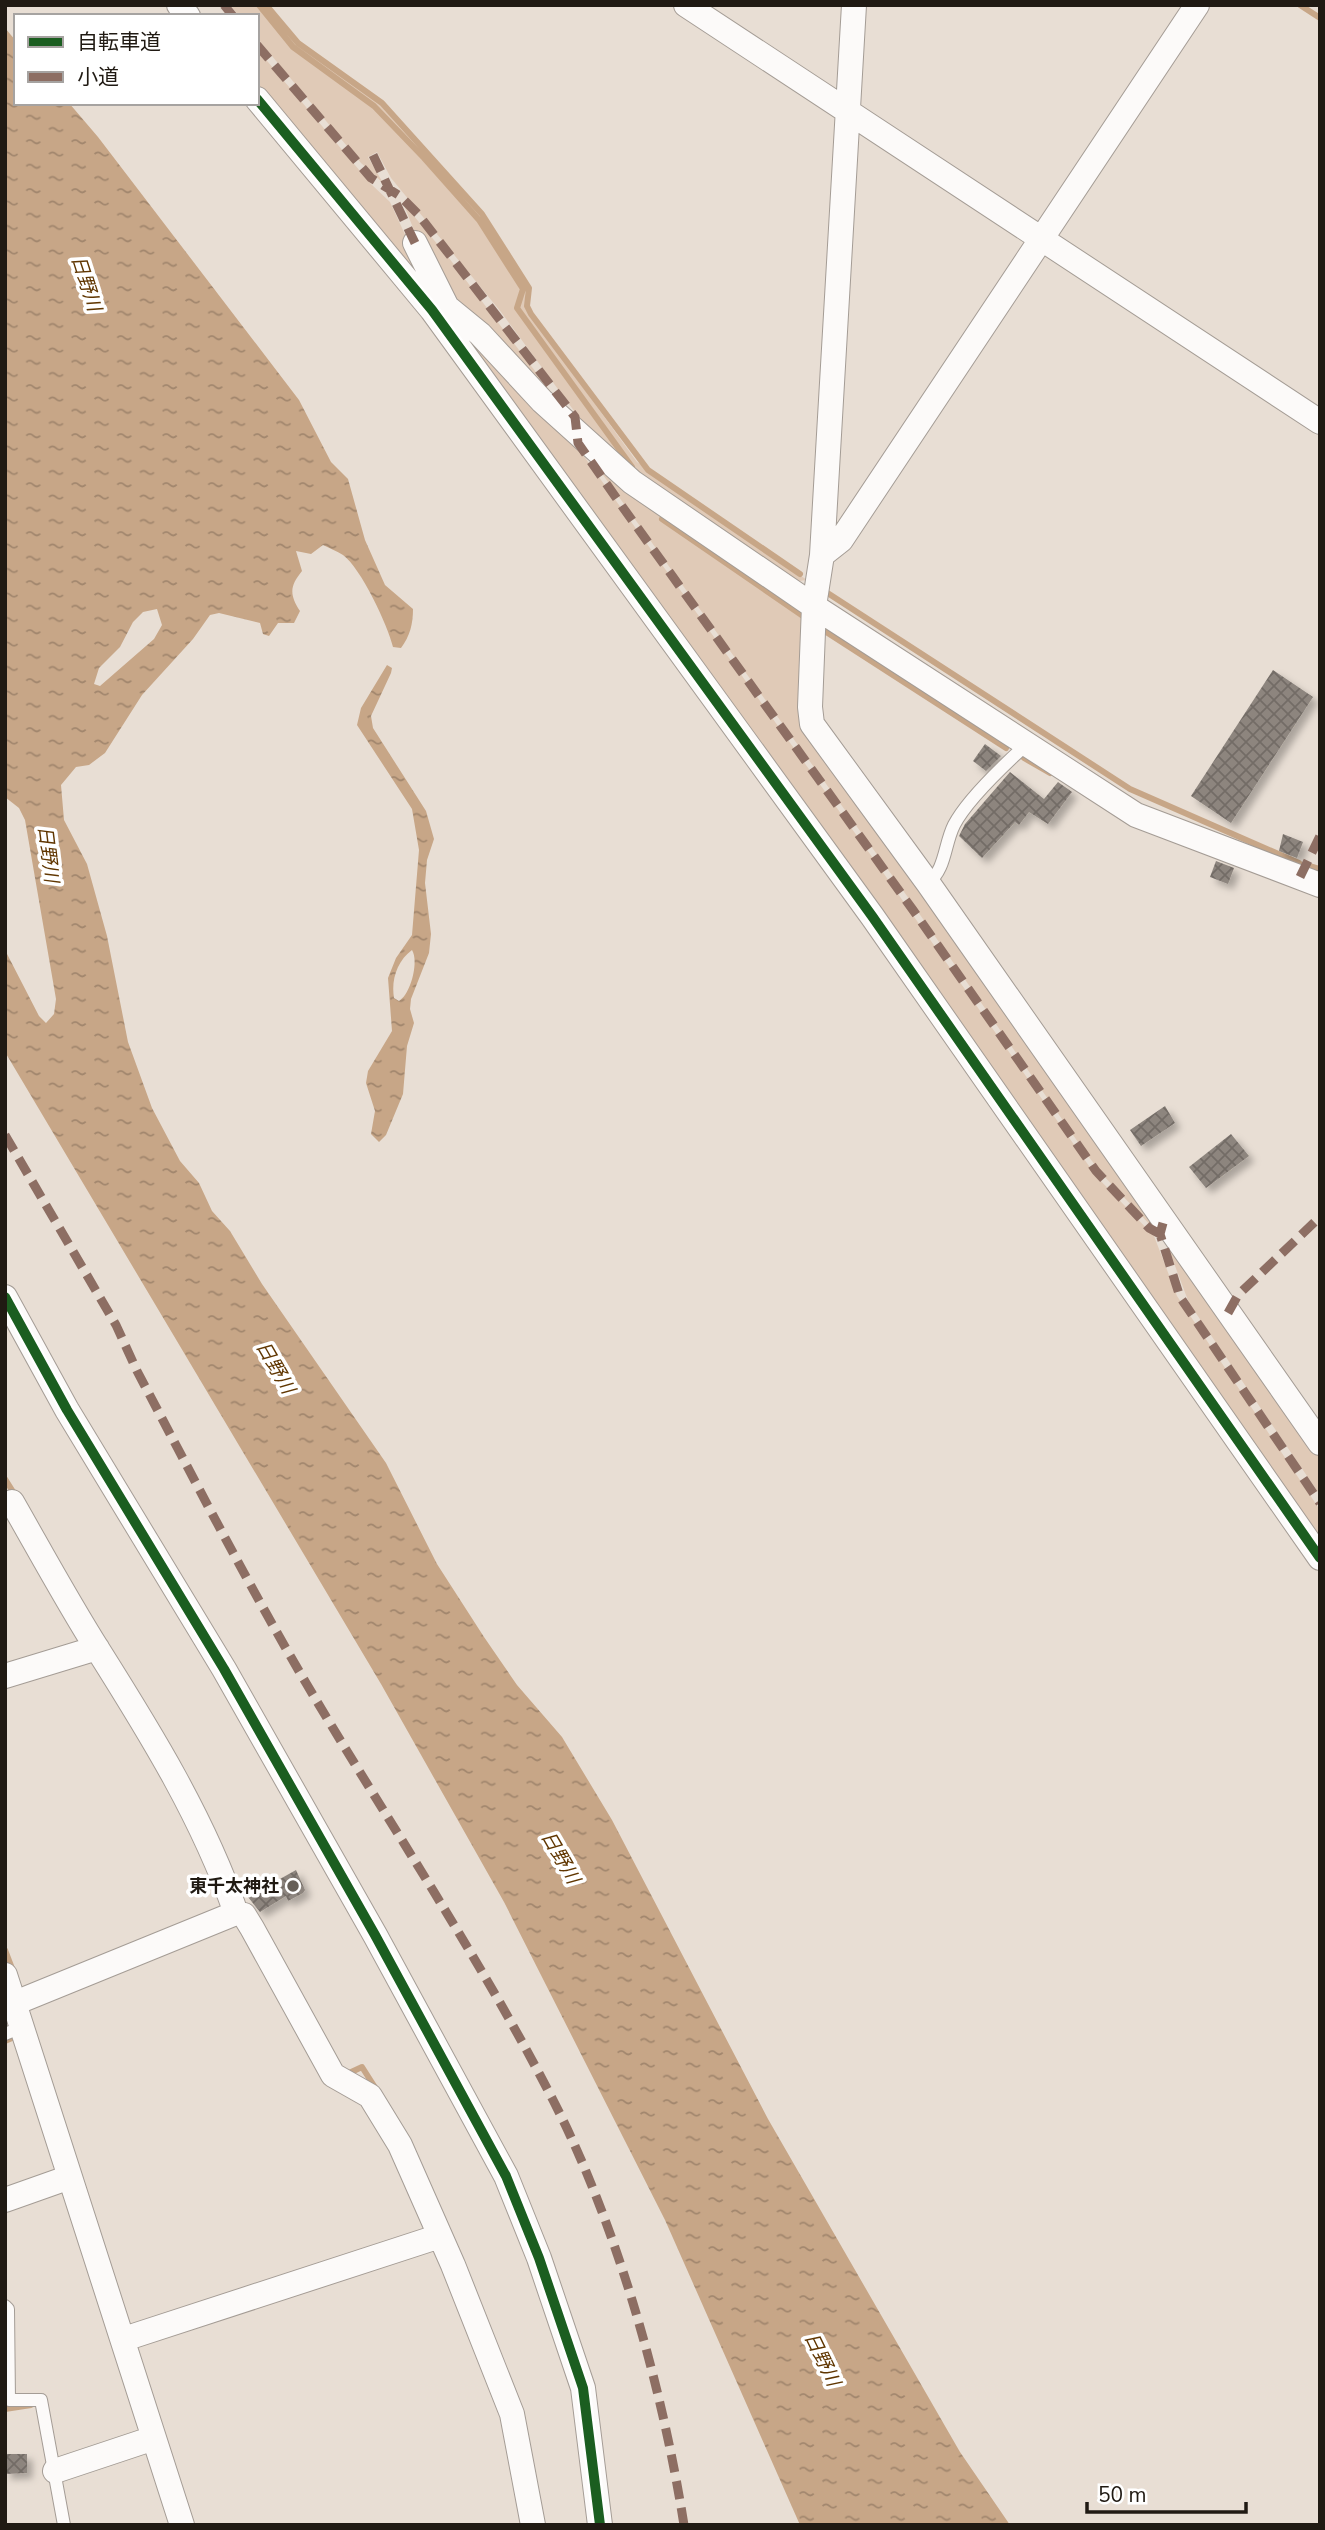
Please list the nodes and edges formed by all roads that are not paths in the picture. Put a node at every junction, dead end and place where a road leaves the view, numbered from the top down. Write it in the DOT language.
graph roads {
  1 [pos="686,5"];
  2 [pos="855,5"];
  3 [pos="1197,5"];
  4 [pos="259,101"];
  5 [pos="849,114"];
  6 [pos="1042,240"];
  7 [pos="415,243"];
  8 [pos="440,308"];
  9 [pos="1320,422"];
  10 [pos="822,555"];
  11 [pos="814,606"];
  12 [pos="1027,744"];
  13 [pos="928,883"];
  14 [pos="1320,884"];
  15 [pos="5,1297"];
  16 [pos="1320,1443"];
  17 [pos="12,1502"];
  18 [pos="1320,1558"];
  19 [pos="97,1648"];
  20 [pos="5,1676"];
  21 [pos="236,1913"];
  22 [pos="5,1975"];
  23 [pos="15,2003"];
  24 [pos="14,2031"];
  25 [pos="69,2177"];
  26 [pos="5,2200"];
  27 [pos="440,2236"];
  28 [pos="5,2306"];
  29 [pos="124,2339"];
  30 [pos="154,2438"];
  31 [pos="55,2471"];
  32 [pos="64,2525"];
  33 [pos="182,2525"];
  34 [pos="533,2525"];
  35 [pos="600,2525"];
  1 -- 5 [label="street"];
  2 -- 5 [label="street"];
  3 -- 6 [label="street"];
  4 -- 8 [label="street"];
  5 -- 6 [label="street"];
  5 -- 10 [label="street"];
  6 -- 9 [label="street"];
  6 -- 10 [label="street"];
  7 -- 8 [label="street"];
  8 -- 11 [label="street"];
  8 -- 18 [label="street"];
  10 -- 11 [label="street"];
  11 -- 12 [label="street"];
  11 -- 13 [label="street"];
  12 -- 13 [label="lane"];
  12 -- 14 [label="street"];
  13 -- 16 [label="street"];
  15 -- 35 [label="street"];
  17 -- 19 [label="street"];
  19 -- 20 [label="street"];
  19 -- 21 [label="street"];
  21 -- 23 [label="street"];
  21 -- 27 [label="street"];
  22 -- 23 [label="street"];
  23 -- 24 [label="street"];
  24 -- 25 [label="street"];
  25 -- 26 [label="street"];
  25 -- 29 [label="street"];
  27 -- 29 [label="street"];
  27 -- 34 [label="street"];
  28 -- 31 [label="lane"];
  29 -- 30 [label="street"];
  30 -- 31 [label="street"];
  30 -- 33 [label="street"];
  31 -- 32 [label="lane"];
}
